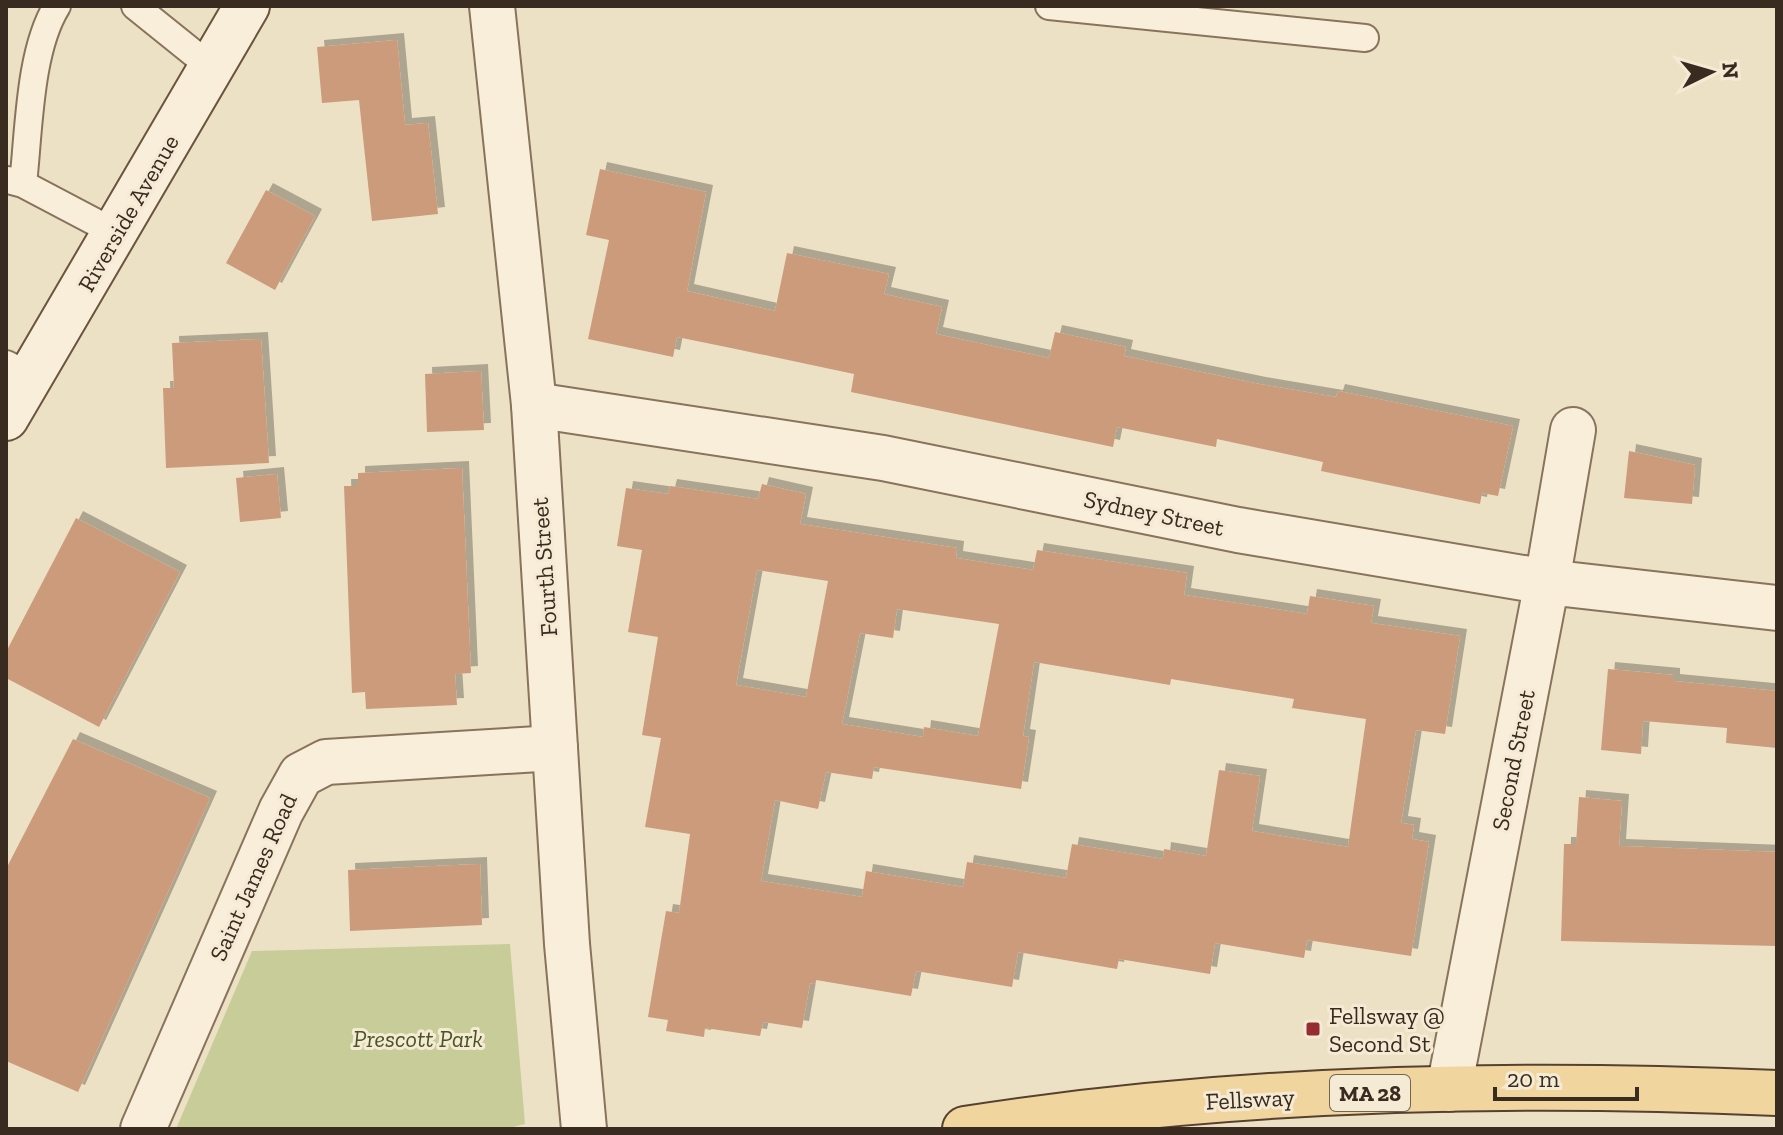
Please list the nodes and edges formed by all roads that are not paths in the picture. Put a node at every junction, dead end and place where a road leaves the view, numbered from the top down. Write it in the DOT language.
graph roads {
  1 [pos="57,6"];
  2 [pos="135,6"];
  3 [pos="247,6"];
  4 [pos="492,6"];
  5 [pos="1049,6"];
  6 [pos="1365,38"];
  7 [pos="212,68"];
  8 [pos="14,182"];
  9 [pos="116,233"];
  10 [pos="19,370"];
  11 [pos="534,405"];
  12 [pos="6,416"];
  13 [pos="1573,430"];
  14 [pos="1547,582"];
  15 [pos="1777,608"];
  16 [pos="555,748"];
  17 [pos="1449,1089"];
  18 [pos="1777,1093"];
  19 [pos="143,1129"];
  20 [pos="584,1129"];
  21 [pos="965,1129"];
  1 -- 8 [label="lane"];
  2 -- 7 [label="lane"];
  3 -- 7 [label="street, Riverside Avenue"];
  4 -- 11 [label="street, Fourth Street"];
  5 -- 6 [label="lane"];
  7 -- 9 [label="street, Riverside Avenue"];
  8 -- 9 [label="lane"];
  9 -- 10 [label="street, Riverside Avenue"];
  10 -- 12 [label="street, Riverside Avenue"];
  11 -- 14 [label="street, Sydney Street"];
  11 -- 16 [label="street, Fourth Street"];
  13 -- 14 [label="street, Second Street"];
  14 -- 15 [label="street, Sydney Street"];
  14 -- 17 [label="street, Second Street"];
  16 -- 19 [label="street, Saint James Road"];
  16 -- 20 [label="street, Fourth Street"];
  17 -- 18 [label="main road, Fellsway / MA 28"];
  17 -- 21 [label="main road, Fellsway / MA 28"];
}
